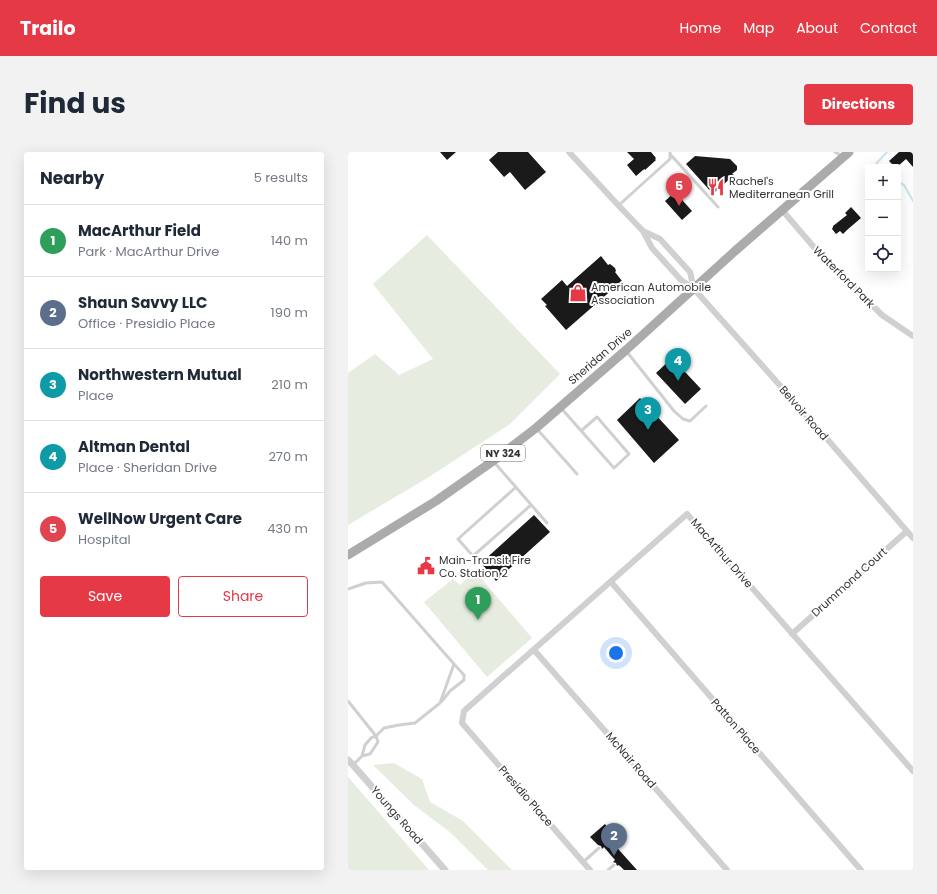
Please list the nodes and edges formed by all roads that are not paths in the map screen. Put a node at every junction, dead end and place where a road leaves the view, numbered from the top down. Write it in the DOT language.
graph roads {
  1 [pos="569,152"];
  2 [pos="835,152"];
  3 [pos="670,153"];
  4 [pos="844,154"];
  5 [pos="619,206"];
  6 [pos="718,207"];
  7 [pos="782,210"];
  8 [pos="643,231"];
  9 [pos="694,288"];
  10 [pos="913,336"];
  11 [pos="626,350"];
  12 [pos="706,406"];
  13 [pos="560,407"];
  14 [pos="536,428"];
  15 [pos="582,431"];
  16 [pos="493,461"];
  17 [pos="576,474"];
  18 [pos="516,488"];
  19 [pos="531,505"];
  20 [pos="547,523"];
  21 [pos="907,531"];
  22 [pos="913,538"];
  23 [pos="348,555"];
  24 [pos="610,582"];
  25 [pos="348,589"];
  26 [pos="792,634"];
  27 [pos="534,650"];
  28 [pos="454,664"];
  29 [pos="348,701"];
  30 [pos="440,703"];
  31 [pos="462,723"];
  32 [pos="376,736"];
  33 [pos="362,756"];
  34 [pos="351,762"];
  35 [pos="913,771"];
  36 [pos="599,848"];
  37 [pos="583,862"];
  38 [pos="614,865"];
  39 [pos="445,870"];
  40 [pos="590,870"];
  41 [pos="608,870"];
  42 [pos="727,870"];
  43 [pos="861,870"];
  1 -- 5 [label="street"];
  2 -- 4 [label="lane"];
  3 -- 5 [label="lane"];
  3 -- 6 [label="lane"];
  4 -- 7 [label="main road, Sheridan Drive / NY 324"];
  5 -- 8 [label="street"];
  7 -- 9 [label="main road, Sheridan Drive / NY 324"];
  7 -- 10 [label="street, Waterford Park"];
  8 -- 9 [label="street"];
  8 -- 9 [label="street"];
  9 -- 11 [label="main road, Sheridan Drive / NY 324"];
  9 -- 21 [label="street, Belvoir Road"];
  11 -- 12 [label="lane"];
  11 -- 13 [label="main road, Sheridan Drive / NY 324"];
  13 -- 14 [label="main road, Sheridan Drive / NY 324"];
  13 -- 15 [label="lane"];
  14 -- 16 [label="main road, Sheridan Drive / NY 324"];
  14 -- 17 [label="lane"];
  15 -- 15 [label="lane"];
  16 -- 18 [label="lane"];
  16 -- 23 [label="main road, Sheridan Drive / NY 324"];
  18 -- 19 [label="lane"];
  18 -- 19 [label="lane"];
  19 -- 20 [label="lane"];
  21 -- 22 [label="street, Belvoir Road"];
  21 -- 26 [label="street, Drummond Court"];
  24 -- 26 [label="street, MacArthur Drive"];
  24 -- 27 [label="street, MacArthur Drive"];
  24 -- 43 [label="street, Patton Place"];
  25 -- 28 [label="lane"];
  26 -- 35 [label="street, MacArthur Drive"];
  27 -- 31 [label="street, MacArthur Drive"];
  27 -- 42 [label="street, McNair Road"];
  28 -- 30 [label="lane"];
  28 -- 30 [label="lane"];
  29 -- 32 [label="lane"];
  30 -- 32 [label="lane"];
  31 -- 37 [label="street, Presidio Place"];
  32 -- 33 [label="lane"];
  32 -- 33 [label="lane"];
  33 -- 34 [label="lane"];
  34 -- 39 [label="street, Youngs Road"];
  36 -- 37 [label="lane"];
  37 -- 40 [label="street, Presidio Place"];
  38 -- 41 [label="lane"];
}
